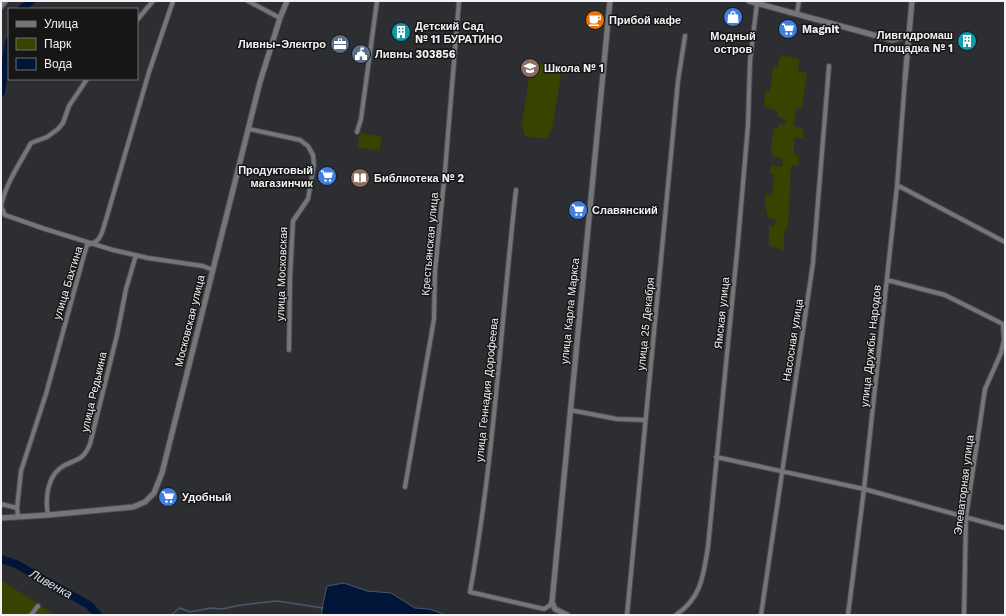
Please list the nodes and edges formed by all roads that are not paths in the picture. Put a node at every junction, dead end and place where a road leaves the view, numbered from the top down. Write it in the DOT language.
graph roads {
  1 [pos="6,1"];
  2 [pos="153,1"];
  3 [pos="173,1"];
  4 [pos="248,1"];
  5 [pos="287,1"];
  6 [pos="377,1"];
  7 [pos="459,1"];
  8 [pos="610,1"];
  9 [pos="749,1"];
  10 [pos="799,1"];
  11 [pos="912,1"];
  12 [pos="757,3"];
  13 [pos="1,7"];
  14 [pos="797,13"];
  15 [pos="280,18"];
  16 [pos="138,19"];
  17 [pos="909,34"];
  18 [pos="685,36"];
  19 [pos="892,40"];
  20 [pos="907,51"];
  21 [pos="829,66"];
  22 [pos="905,79"];
  23 [pos="86,80"];
  24 [pos="249,130"];
  25 [pos="357,132"];
  26 [pos="897,185"];
  27 [pos="516,190"];
  28 [pos="1,206"];
  29 [pos="3,215"];
  30 [pos="1005,242"];
  31 [pos="93,243"];
  32 [pos="136,255"];
  33 [pos="213,270"];
  34 [pos="887,280"];
  35 [pos="1004,325"];
  36 [pos="289,350"];
  37 [pos="570,410"];
  38 [pos="645,420"];
  39 [pos="716,458"];
  40 [pos="782,470"];
  41 [pos="405,487"];
  42 [pos="864,489"];
  43 [pos="1,504"];
  44 [pos="17,508"];
  45 [pos="48,515"];
  46 [pos="18,517"];
  47 [pos="966,517"];
  48 [pos="1,518"];
  49 [pos="1005,528"];
  50 [pos="552,602"];
  51 [pos="38,606"];
  52 [pos="31,615"];
  53 [pos="567,615"];
  54 [pos="627,615"];
  55 [pos="676,615"];
  56 [pos="761,615"];
  57 [pos="848,615"];
  58 [pos="964,615"];
  1 -- 13 [label="street"];
  2 -- 16 [label="street"];
  3 -- 31 [label="street, улица Бахтина"];
  4 -- 15 [label="street"];
  5 -- 15 [label="street, Московская улица"];
  6 -- 25 [label="street"];
  7 -- 41 [label="street, Крестьянская улица"];
  8 -- 37 [label="street, улица Карла Маркса"];
  9 -- 12 [label="street"];
  10 -- 14 [label="street"];
  11 -- 17 [label="street"];
  12 -- 14 [label="street"];
  12 -- 39 [label="street, Ямская улица"];
  14 -- 19 [label="street"];
  15 -- 24 [label="street, Московская улица"];
  17 -- 19 [label="street"];
  17 -- 20 [label="street"];
  18 -- 38 [label="street, улица 25 Декабря"];
  19 -- 20 [label="street"];
  20 -- 22 [label="street"];
  21 -- 40 [label="street, Насосная улица"];
  22 -- 26 [label="street, улица Дружбы Народов"];
  23 -- 28 [label="street"];
  24 -- 33 [label="street, Московская улица"];
  24 -- 36 [label="street, улица Московская"];
  26 -- 30 [label="street"];
  26 -- 34 [label="street, улица Дружбы Народов"];
  27 -- 50 [label="street, улица Геннадия Дорофеева"];
  28 -- 29 [label="street"];
  29 -- 31 [label="street"];
  31 -- 32 [label="street"];
  31 -- 44 [label="street, улица Бахтина"];
  32 -- 33 [label="street"];
  32 -- 45 [label="street, улица Редькина"];
  33 -- 45 [label="street, Московская улица"];
  34 -- 35 [label="street"];
  34 -- 42 [label="street, улица Дружбы Народов"];
  35 -- 47 [label="street, Элеваторная улица"];
  37 -- 38 [label="street"];
  37 -- 50 [label="street, улица Карла Маркса"];
  38 -- 54 [label="street, улица 25 Декабря"];
  39 -- 40 [label="street"];
  39 -- 55 [label="street, Ямская улица"];
  40 -- 42 [label="street"];
  40 -- 56 [label="street, Насосная улица"];
  42 -- 47 [label="street"];
  42 -- 57 [label="street, улица Дружбы Народов"];
  43 -- 44 [label="street"];
  44 -- 46 [label="street"];
  45 -- 46 [label="street, Московская улица"];
  46 -- 48 [label="street, Московская улица"];
  47 -- 49 [label="street"];
  47 -- 58 [label="street, Элеваторная улица"];
  50 -- 53 [label="street"];
  51 -- 52 [label="street"];
}
